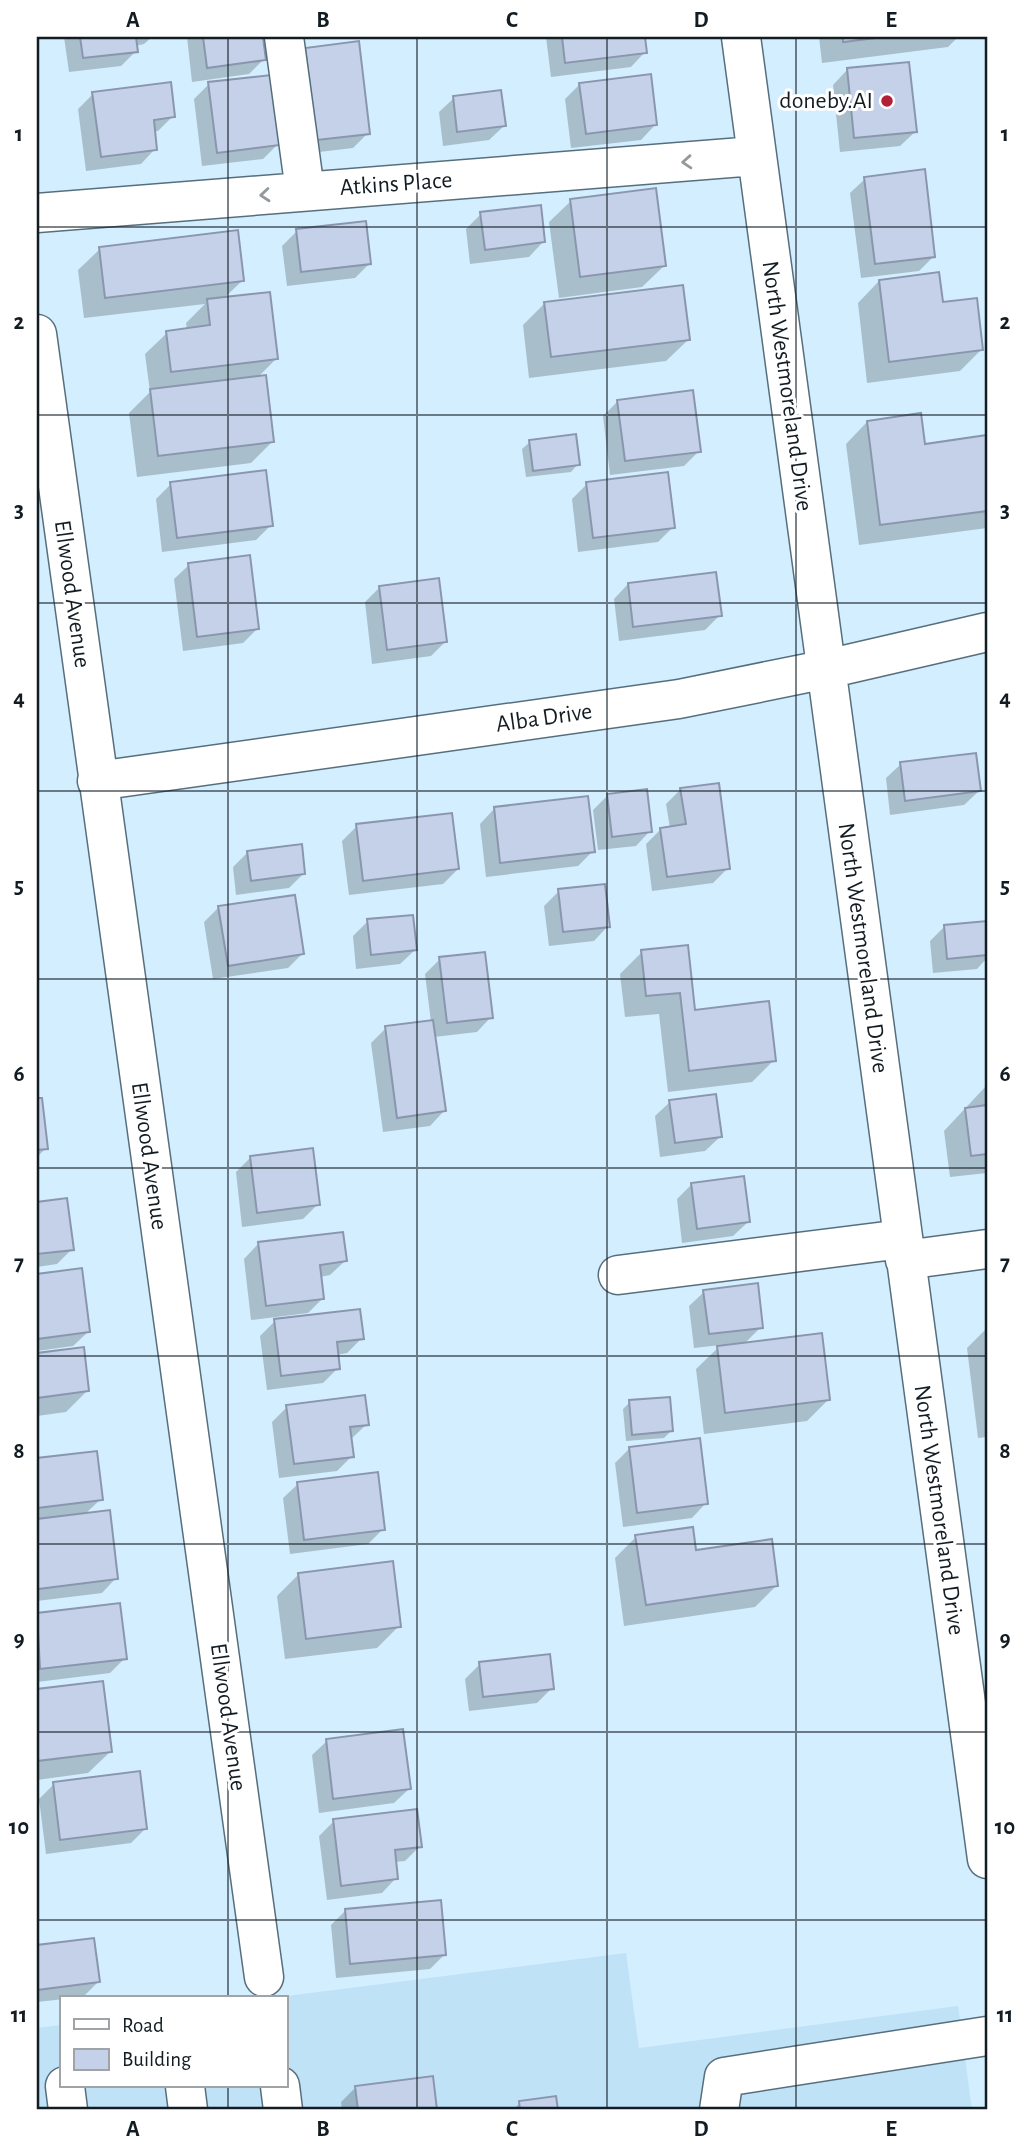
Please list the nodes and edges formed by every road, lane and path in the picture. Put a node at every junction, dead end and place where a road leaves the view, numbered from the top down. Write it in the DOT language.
graph roads {
  1 [pos="284,37"];
  2 [pos="741,37"];
  3 [pos="755,156"];
  4 [pos="305,191"];
  5 [pos="37,213"];
  6 [pos="37,334"];
  7 [pos="987,632"];
  8 [pos="827,670"];
  9 [pos="97,781"];
  10 [pos="987,1249"];
  11 [pos="904,1250"];
  12 [pos="618,1275"];
  13 [pos="986,1838"];
  14 [pos="264,1977"];
  15 [pos="987,2036"];
  16 [pos="60,2085"];
  17 [pos="37,2087"];
  18 [pos="64,2088"];
  19 [pos="185,2088"];
  20 [pos="280,2088"];
  21 [pos="68,2110"];
  22 [pos="188,2110"];
  23 [pos="283,2110"];
  24 [pos="719,2110"];
  1 -- 4 [label="street"];
  2 -- 3 [label="street, North Westmoreland Drive"];
  3 -- 4 [label="street, Atkins Place, one-way"];
  3 -- 8 [label="street, North Westmoreland Drive"];
  4 -- 5 [label="street, Atkins Place, one-way"];
  6 -- 9 [label="street, Ellwood Avenue"];
  7 -- 8 [label="street, Alba Drive"];
  8 -- 9 [label="street, Alba Drive"];
  8 -- 11 [label="street, North Westmoreland Drive"];
  9 -- 14 [label="street, Ellwood Avenue"];
  10 -- 11 [label="street"];
  11 -- 12 [label="street"];
  11 -- 13 [label="street, North Westmoreland Drive"];
  15 -- 24 [label="street"];
  16 -- 17 [label="street"];
  18 -- 21 [label="street"];
  19 -- 22 [label="street"];
  20 -- 23 [label="street"];
}
